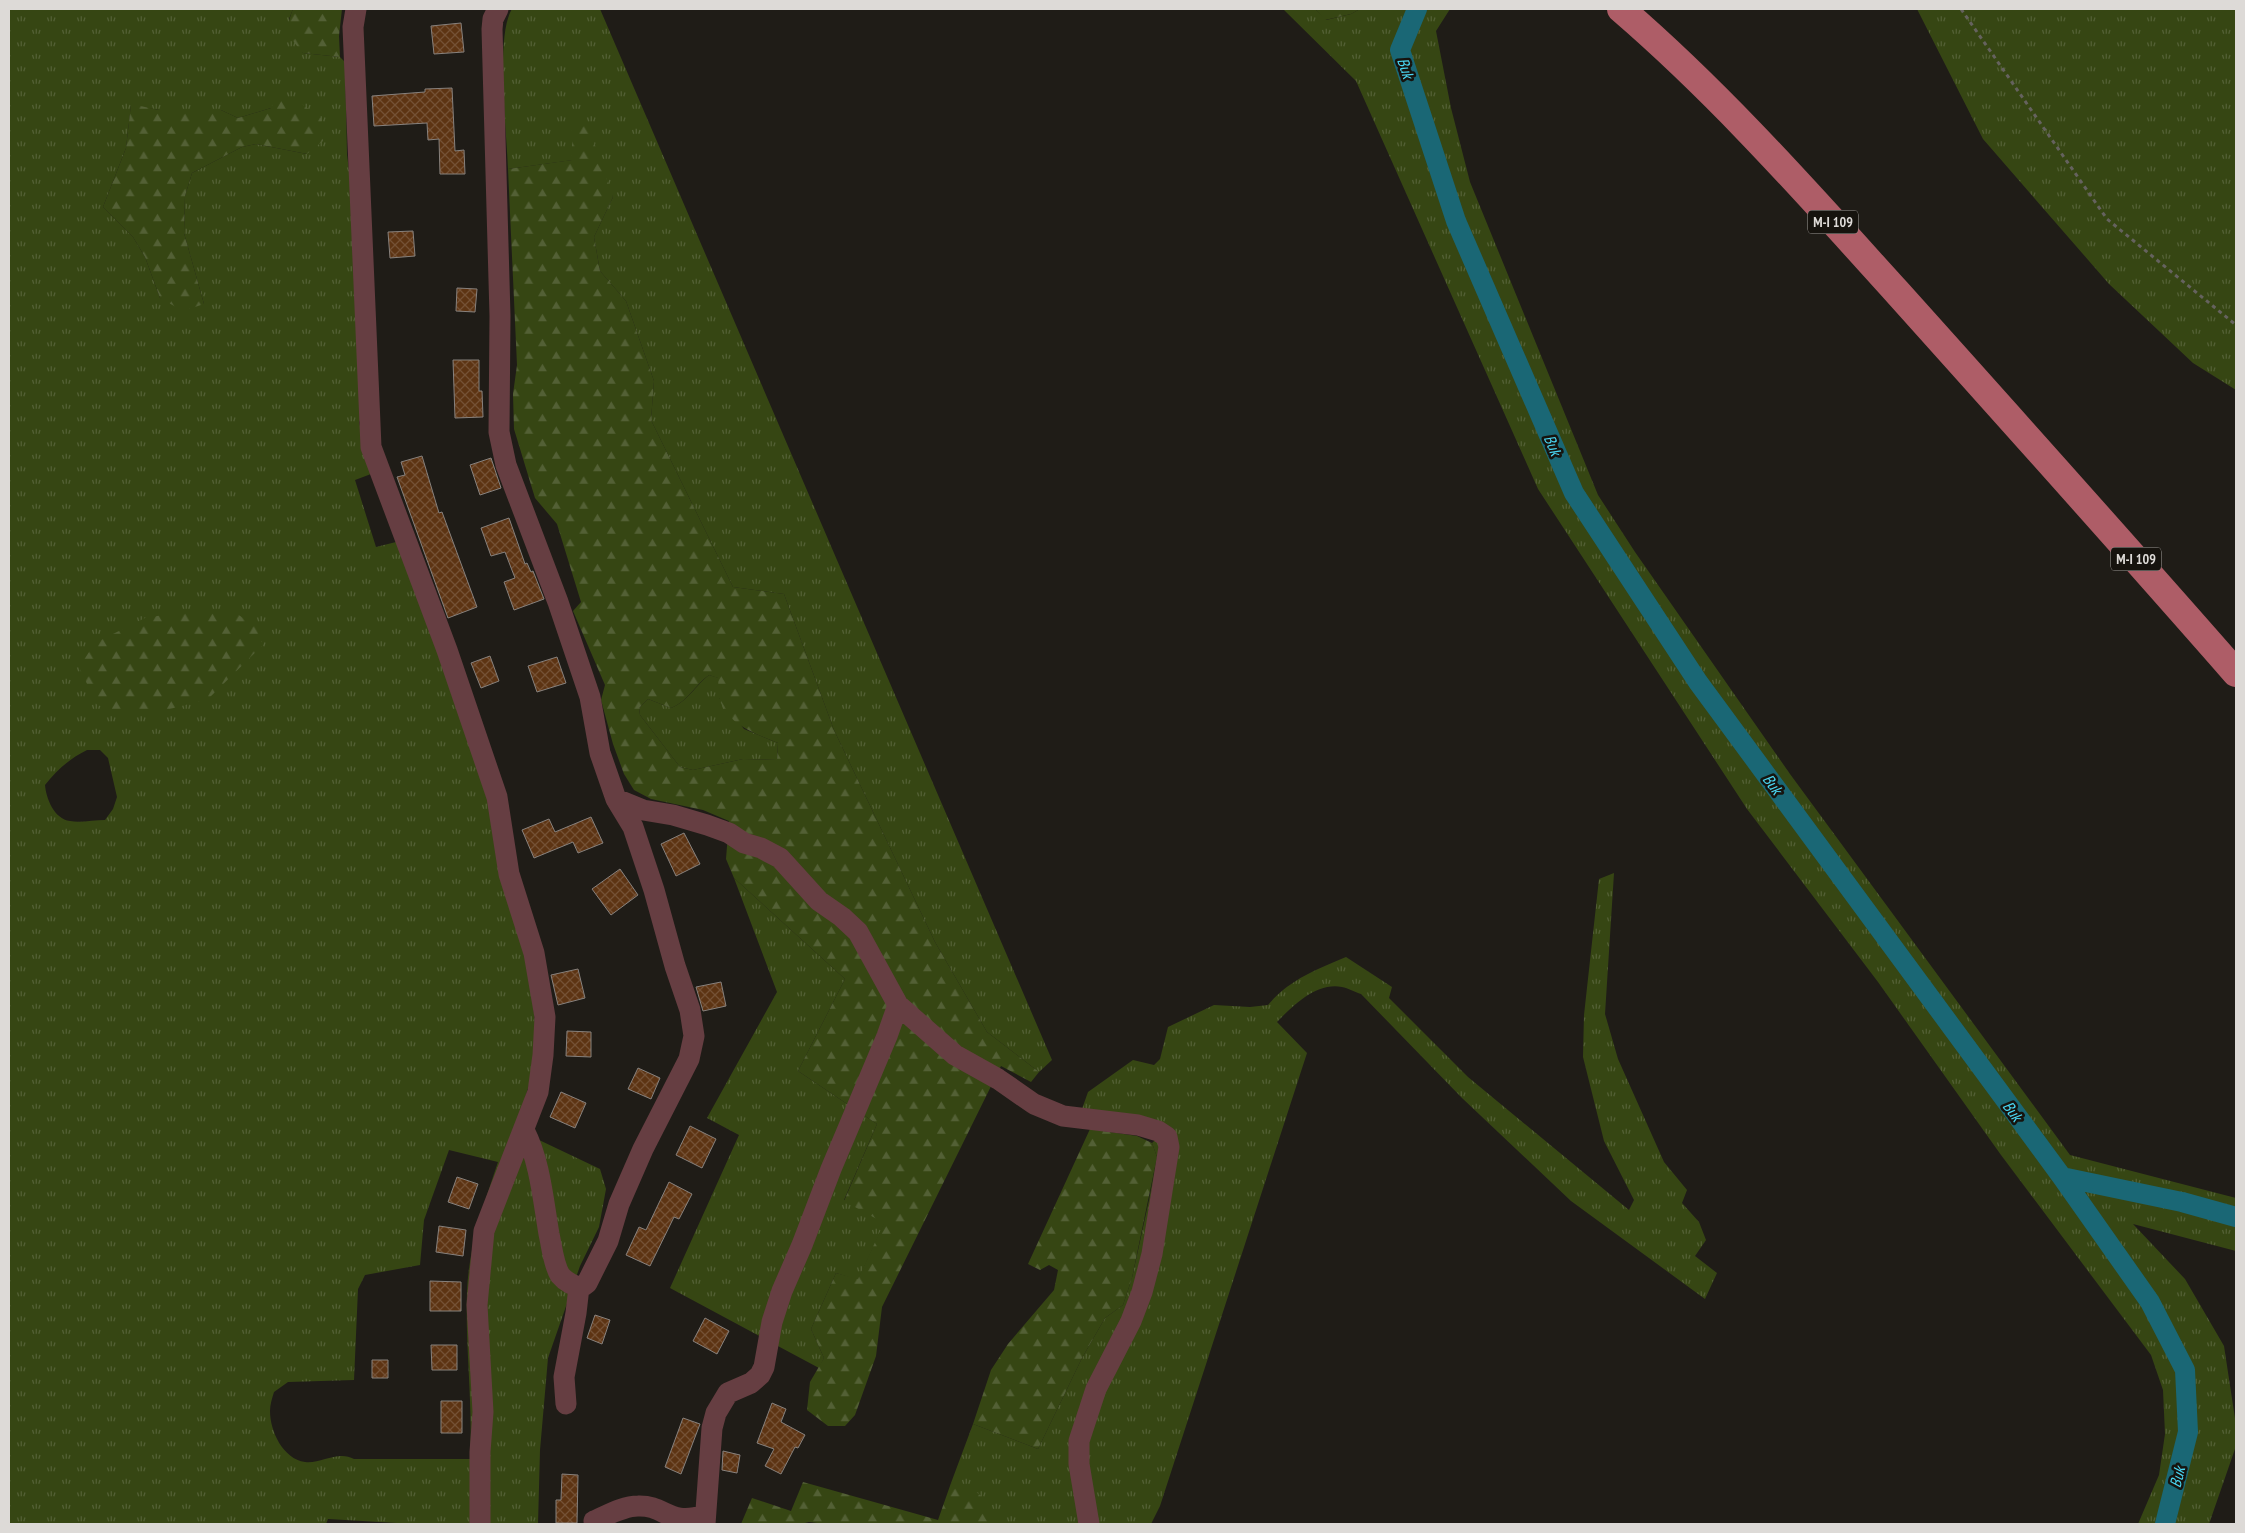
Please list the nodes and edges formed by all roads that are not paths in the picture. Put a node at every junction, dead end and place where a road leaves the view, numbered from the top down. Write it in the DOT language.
graph roads {
  1 [pos="356,9"];
  2 [pos="498,9"];
  3 [pos="1621,9"];
  4 [pos="2236,673"];
  5 [pos="616,800"];
  6 [pos="898,1005"];
  7 [pos="524,1130"];
  8 [pos="579,1287"];
  9 [pos="566,1404"];
  10 [pos="705,1520"];
  11 [pos="594,1521"];
  12 [pos="480,1524"];
  13 [pos="1089,1524"];
  1 -- 7 [label="street"];
  2 -- 5 [label="street"];
  3 -- 4 [label="main road, M-I 109"];
  5 -- 6 [label="street"];
  5 -- 8 [label="street"];
  6 -- 10 [label="street"];
  6 -- 13 [label="street"];
  7 -- 8 [label="street"];
  7 -- 12 [label="street"];
  8 -- 9 [label="street"];
  10 -- 11 [label="street"];
}
